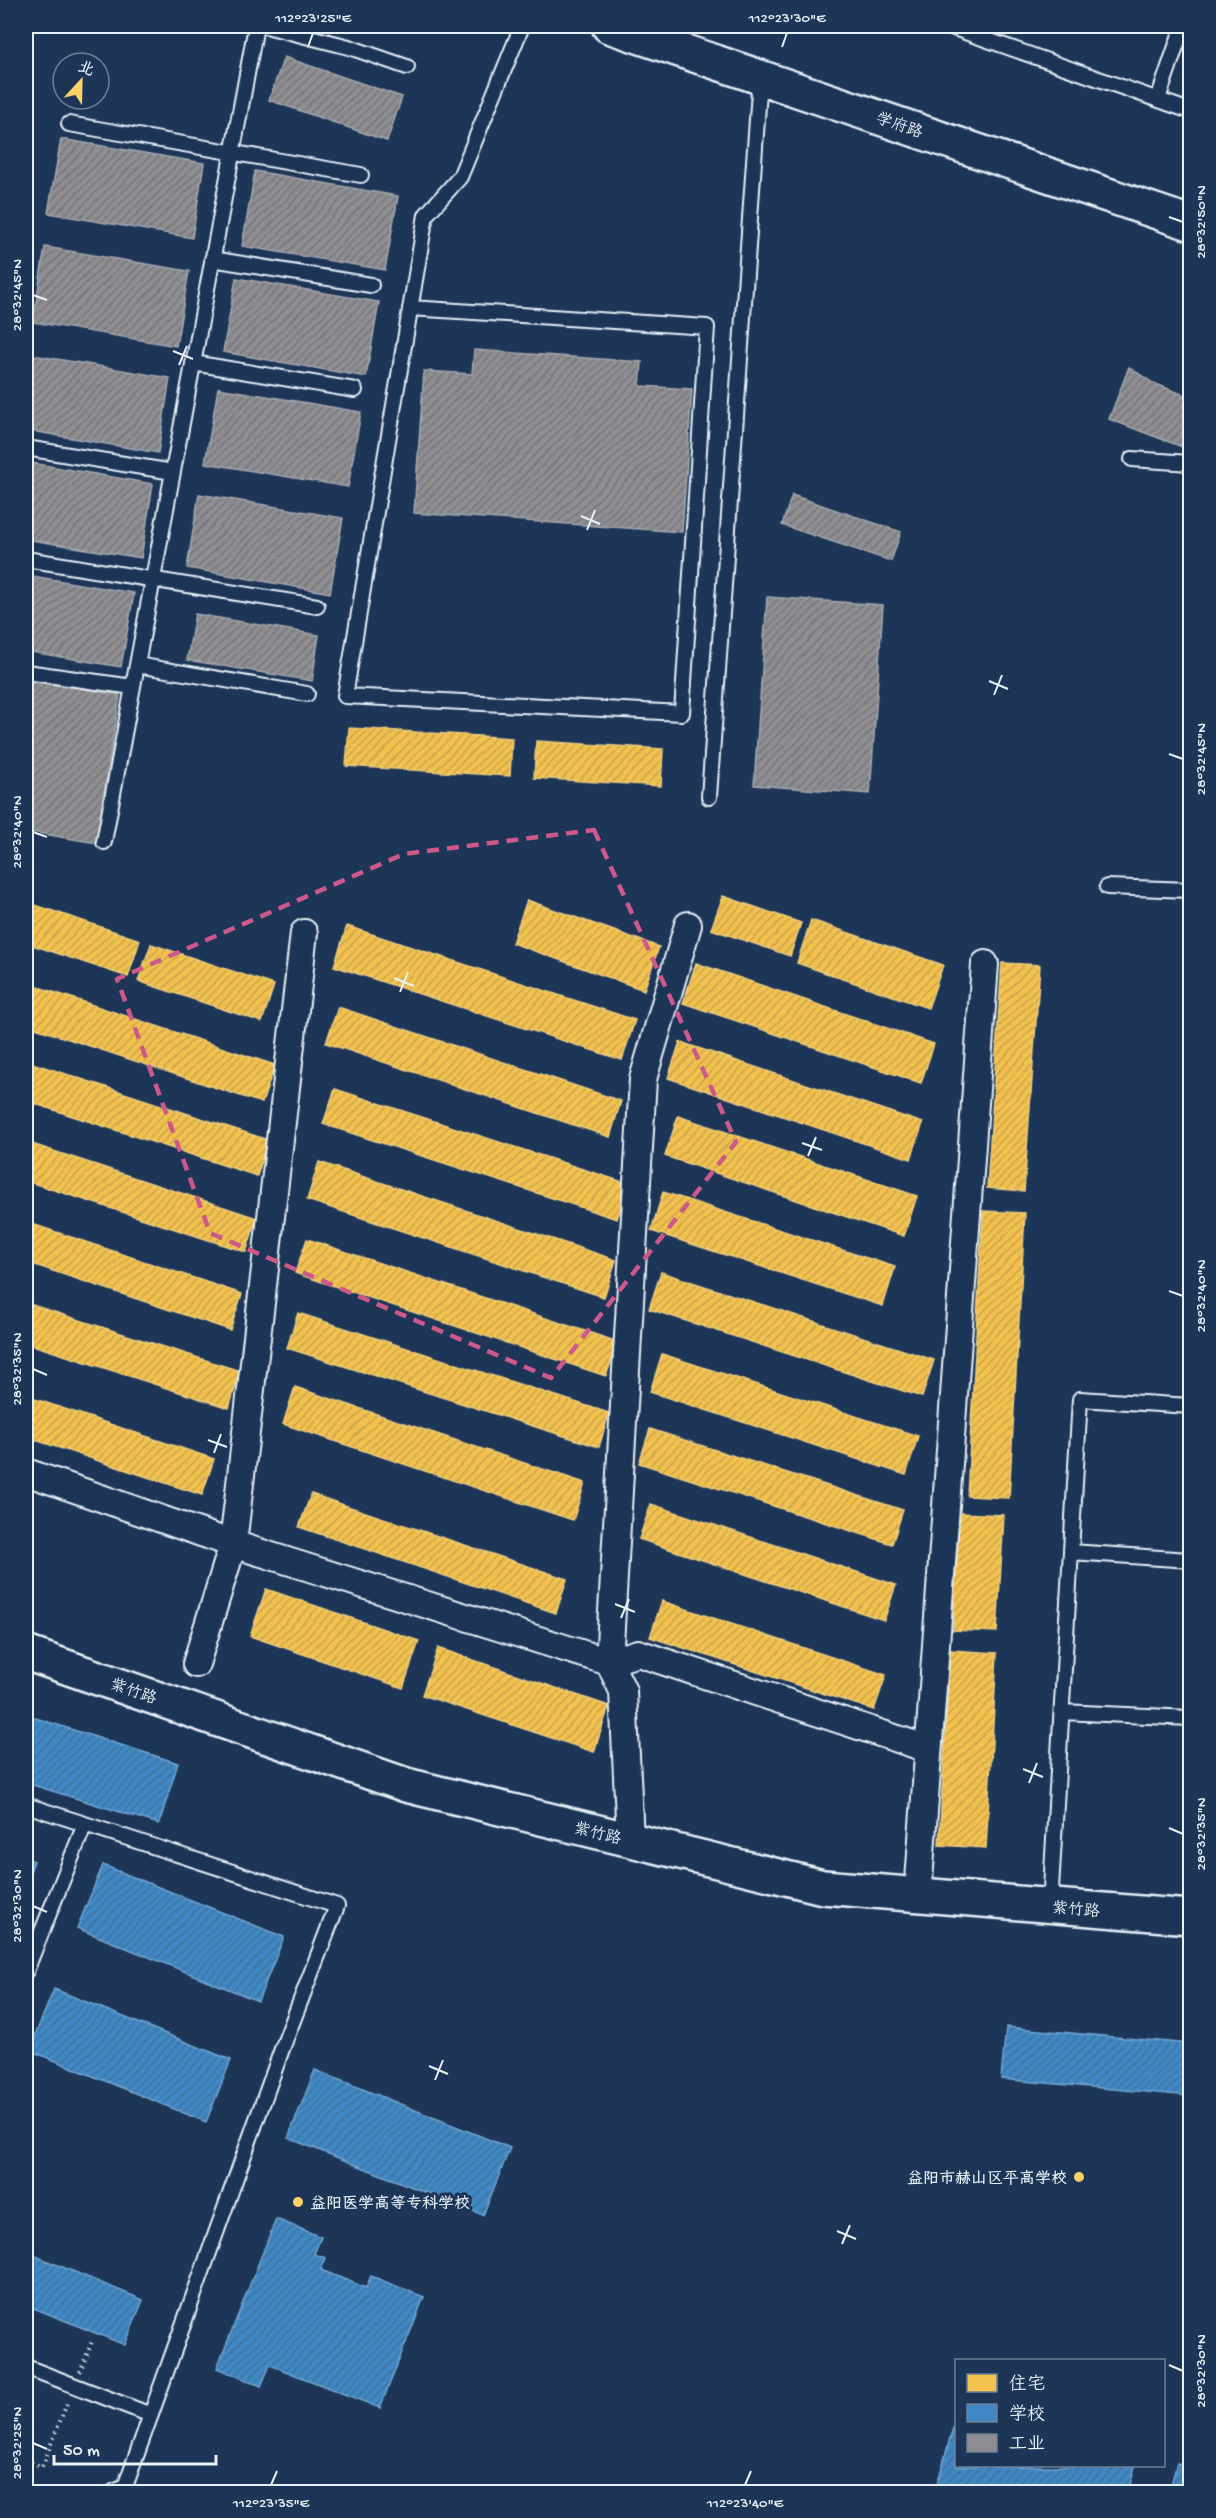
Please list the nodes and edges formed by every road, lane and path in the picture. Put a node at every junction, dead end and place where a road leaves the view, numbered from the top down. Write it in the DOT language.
graph roads {
  1 [pos="256,26"];
  2 [pos="266,26"];
  3 [pos="522,26"];
  4 [pos="609,26"];
  5 [pos="948,26"];
  6 [pos="1183,26"];
  7 [pos="407,67"];
  8 [pos="760,77"];
  9 [pos="1158,99"];
  10 [pos="1191,111"];
  11 [pos="69,124"];
  12 [pos="232,153"];
  13 [pos="361,175"];
  14 [pos="1191,223"];
  15 [pos="212,259"];
  16 [pos="371,285"];
  17 [pos="410,308"];
  18 [pos="193,363"];
  19 [pos="355,390"];
  20 [pos="26,448"];
  21 [pos="1132,459"];
  22 [pos="1191,463"];
  23 [pos="173,472"];
  24 [pos="26,559"];
  25 [pos="153,580"];
  26 [pos="317,606"];
  27 [pos="136,665"];
  28 [pos="26,672"];
  29 [pos="133,687"];
  30 [pos="307,694"];
  31 [pos="710,797"];
  32 [pos="104,842"];
  33 [pos="1107,887"];
  34 [pos="1191,890"];
  35 [pos="688,925"];
  36 [pos="304,933"];
  37 [pos="985,964"];
  38 [pos="1191,1406"];
  39 [pos="26,1472"];
  40 [pos="233,1544"];
  41 [pos="1071,1552"];
  42 [pos="1191,1560"];
  43 [pos="26,1653"];
  44 [pos="609,1662"];
  45 [pos="196,1664"];
  46 [pos="1062,1712"];
  47 [pos="1191,1718"];
  48 [pos="928,1749"];
  49 [pos="26,1805"];
  50 [pos="86,1824"];
  51 [pos="630,1840"];
  52 [pos="918,1895"];
  53 [pos="1050,1906"];
  54 [pos="1191,1917"];
  55 [pos="26,1971"];
  56 [pos="93,2339"];
  57 [pos="26,2367"];
  58 [pos="74,2386"];
  59 [pos="151,2415"];
  60 [pos="26,2460"];
  61 [pos="113,2493"];
  1 -- 12 [label="lane"];
  2 -- 7 [label="lane"];
  3 -- 17 [label="lane"];
  4 -- 8 [label="street, 学府路"];
  5 -- 9 [label="lane"];
  6 -- 9 [label="lane"];
  8 -- 14 [label="street, 学府路"];
  8 -- 31 [label="lane"];
  9 -- 10 [label="lane"];
  11 -- 12 [label="lane"];
  12 -- 13 [label="lane"];
  12 -- 15 [label="lane"];
  15 -- 16 [label="lane"];
  15 -- 18 [label="lane"];
  17 -- 17 [label="lane"];
  18 -- 19 [label="lane"];
  18 -- 23 [label="lane"];
  20 -- 23 [label="lane"];
  21 -- 22 [label="lane"];
  23 -- 25 [label="lane"];
  24 -- 25 [label="lane"];
  25 -- 26 [label="lane"];
  25 -- 27 [label="lane"];
  27 -- 29 [label="lane"];
  27 -- 30 [label="lane"];
  28 -- 29 [label="lane"];
  29 -- 32 [label="lane"];
  33 -- 34 [label="lane"];
  35 -- 44 [label="street"];
  36 -- 40 [label="street"];
  37 -- 48 [label="street"];
  38 -- 41 [label="lane"];
  39 -- 40 [label="street"];
  40 -- 44 [label="street"];
  40 -- 45 [label="street"];
  41 -- 42 [label="lane"];
  41 -- 46 [label="lane"];
  43 -- 51 [label="street, 紫竹路"];
  44 -- 48 [label="street"];
  44 -- 51 [label="street"];
  46 -- 47 [label="lane"];
  46 -- 53 [label="lane"];
  48 -- 52 [label="street"];
  49 -- 50 [label="lane"];
  50 -- 55 [label="lane"];
  50 -- 59 [label="lane"];
  51 -- 52 [label="street, 紫竹路"];
  52 -- 53 [label="street, 紫竹路"];
  53 -- 54 [label="street, 紫竹路"];
  56 -- 58 [label="path"];
  57 -- 58 [label="lane"];
  58 -- 59 [label="lane"];
  58 -- 60 [label="path"];
  59 -- 61 [label="lane"];
}
